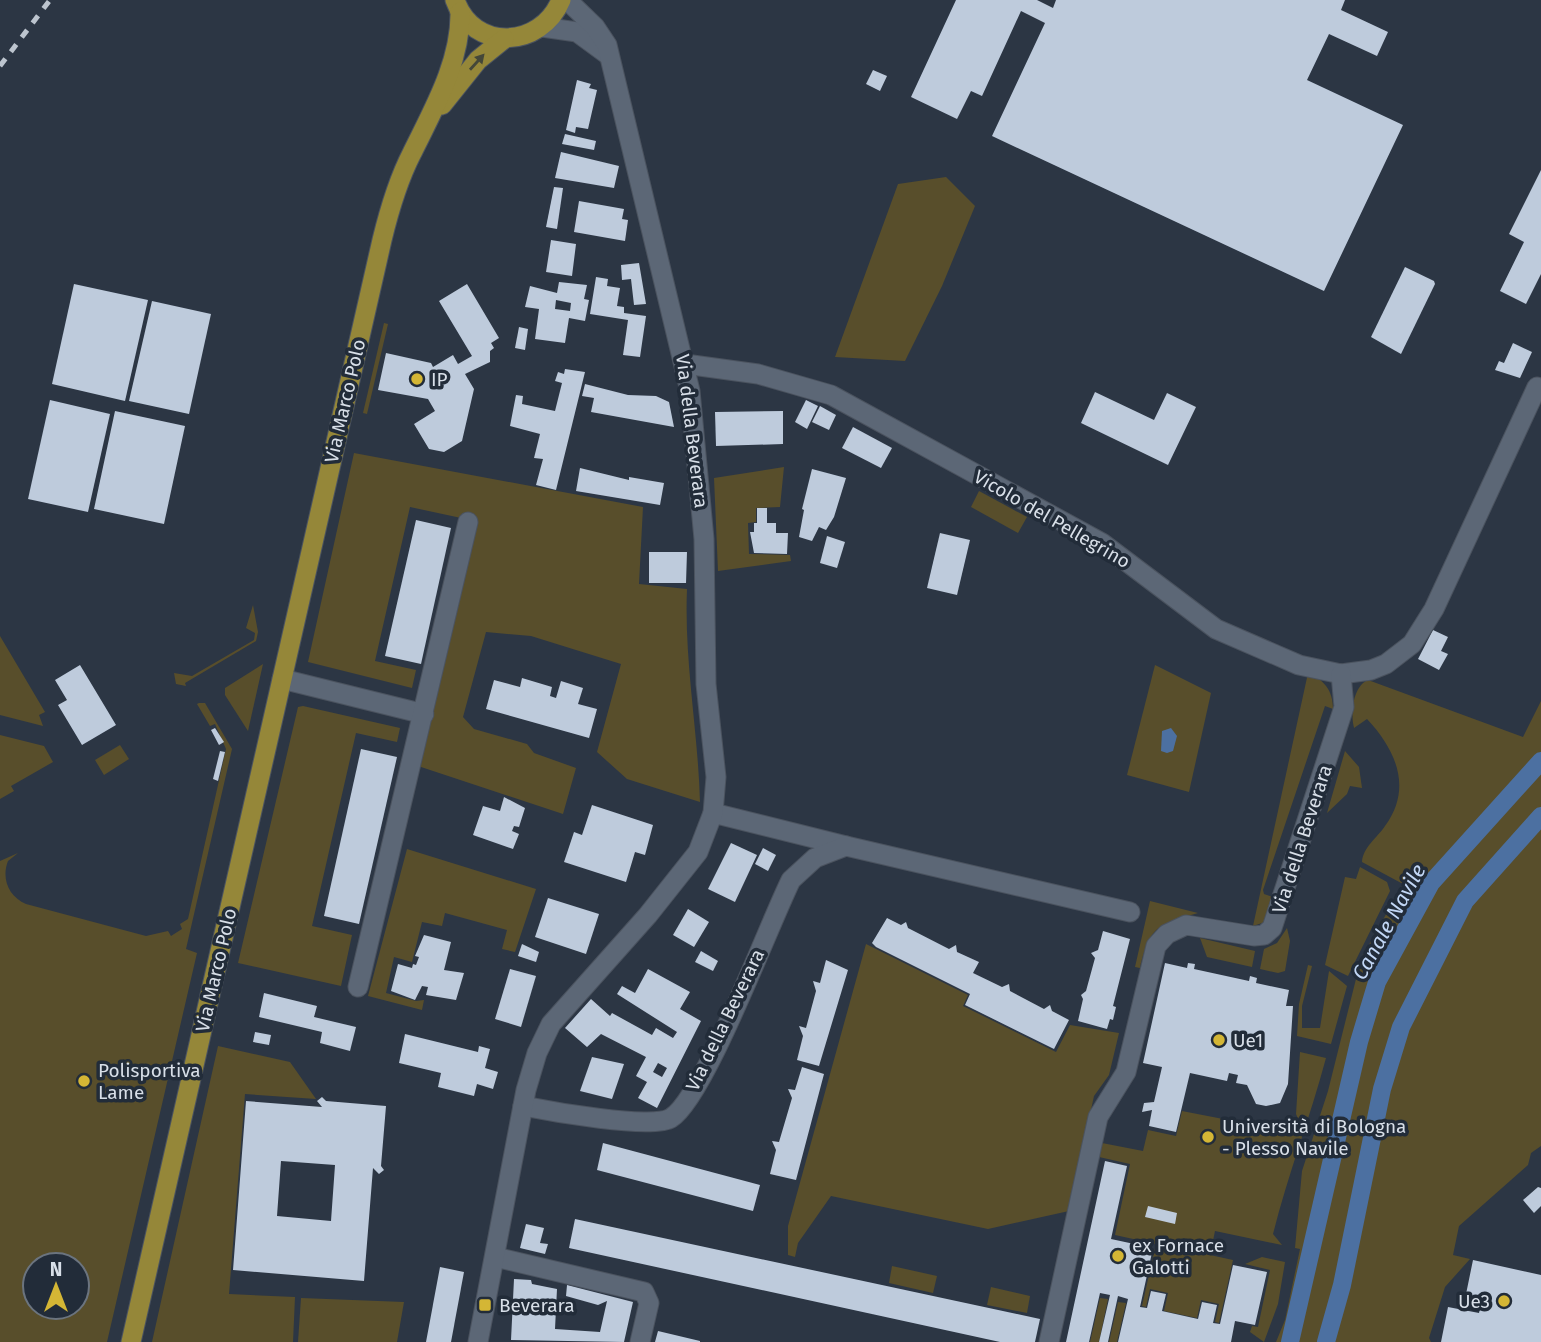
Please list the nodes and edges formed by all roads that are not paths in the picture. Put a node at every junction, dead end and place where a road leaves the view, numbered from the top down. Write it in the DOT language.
graph roads {
  1 [pos="561,0"];
  2 [pos="568,0"];
  3 [pos="457,6"];
  4 [pos="542,27"];
  5 [pos="505,39"];
  6 [pos="609,57"];
  7 [pos="425,129"];
  8 [pos="685,364"];
  9 [pos="1537,387"];
  10 [pos="468,522"];
  11 [pos="1341,674"];
  12 [pos="282,679"];
  13 [pos="424,713"];
  14 [pos="713,813"];
  15 [pos="846,846"];
  16 [pos="1130,912"];
  17 [pos="358,987"];
  18 [pos="523,1106"];
  19 [pos="495,1257"];
  20 [pos="131,1342"];
  21 [pos="478,1342"];
  22 [pos="640,1342"];
  23 [pos="1049,1342"];
  1 -- 4 [label="main road"];
  2 -- 6 [label="street, Via della Beverara"];
  3 -- 5 [label="main road"];
  3 -- 7 [label="main road, Via Marco Polo"];
  4 -- 5 [label="main road"];
  4 -- 6 [label="street"];
  7 -- 5 [label="main road, Via Marco Polo, one-way"];
  6 -- 8 [label="street, Via della Beverara"];
  7 -- 12 [label="main road, Via Marco Polo"];
  8 -- 11 [label="street, Vicolo del Pellegrino"];
  8 -- 14 [label="street, Via della Beverara"];
  9 -- 11 [label="street, Vicolo del Pellegrino"];
  10 -- 13 [label="street"];
  11 -- 23 [label="street, Via della Beverara"];
  12 -- 13 [label="street"];
  12 -- 20 [label="main road, Via Marco Polo"];
  13 -- 17 [label="street"];
  14 -- 15 [label="street"];
  14 -- 18 [label="street, Via della Beverara"];
  15 -- 16 [label="street"];
  15 -- 18 [label="street, Via della Beverara"];
  18 -- 19 [label="street, Via della Beverara"];
  19 -- 21 [label="street, Via della Beverara"];
  19 -- 22 [label="street"];
}
